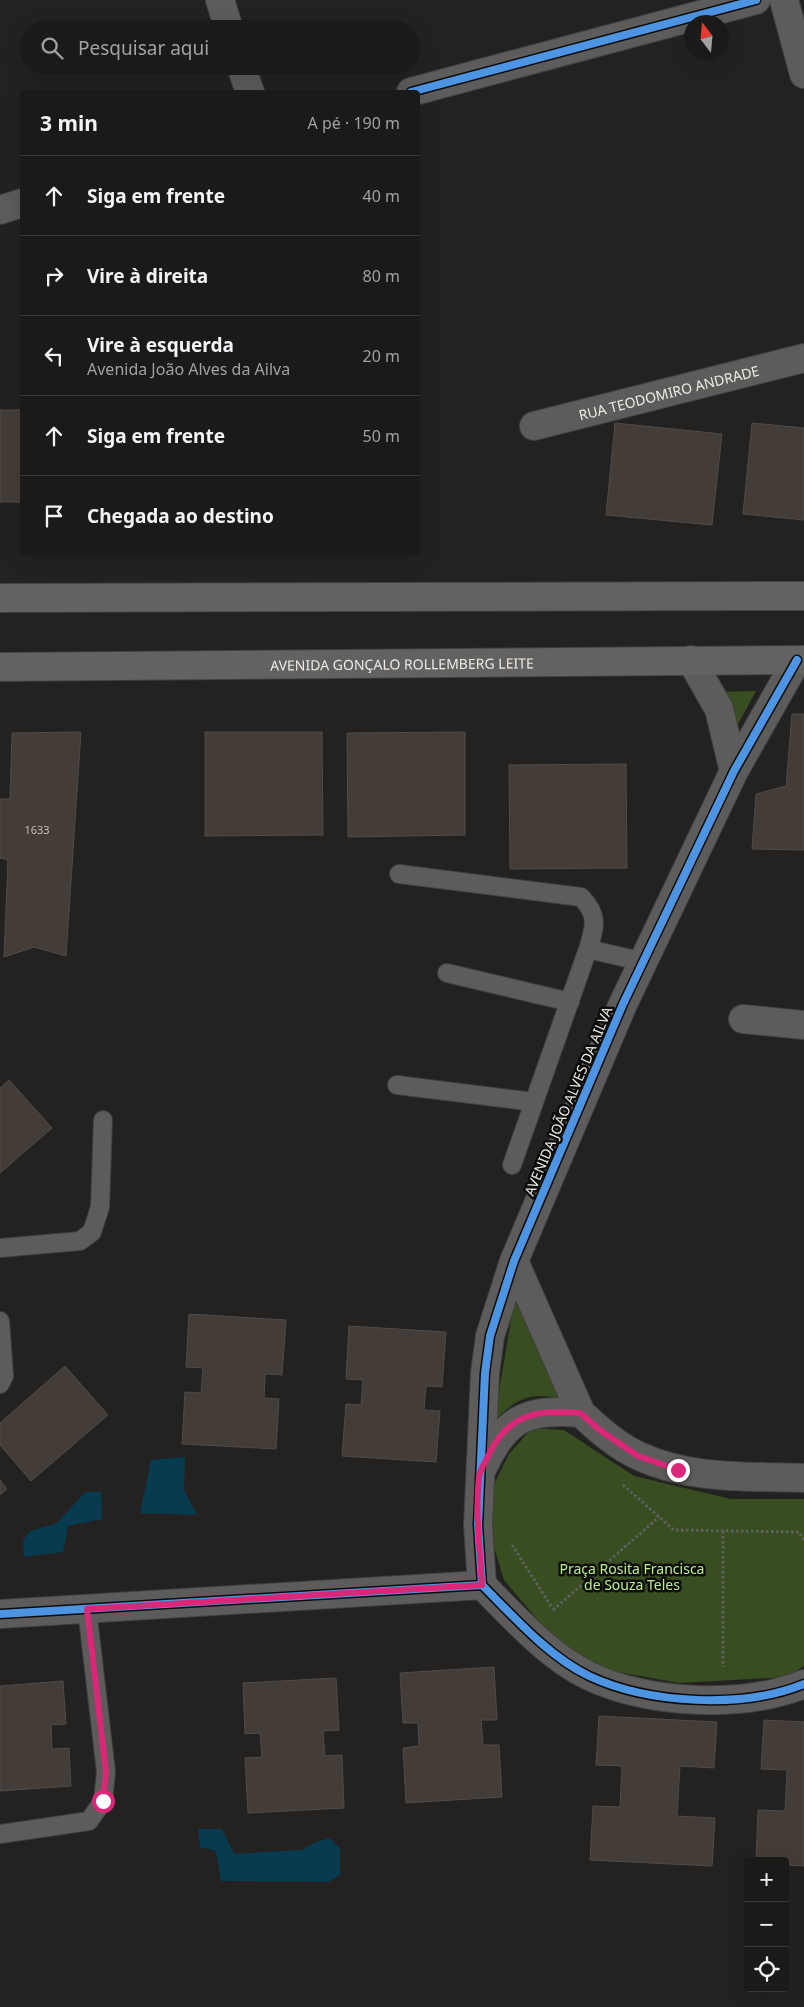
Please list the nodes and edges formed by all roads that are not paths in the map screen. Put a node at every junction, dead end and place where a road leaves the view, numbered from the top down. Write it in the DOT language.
graph roads {
  1 [pos="220,0"];
  2 [pos="756,0"];
  3 [pos="784,0"];
  4 [pos="227,20"];
  5 [pos="804,74"];
  6 [pos="244,75"];
  7 [pos="249,90"];
  8 [pos="418,90"];
  9 [pos="20,204"];
  10 [pos="0,210"];
  11 [pos="804,358"];
  12 [pos="534,426"];
  13 [pos="804,596"];
  14 [pos="0,598"];
  15 [pos="691,660"];
  16 [pos="801,660"];
  17 [pos="0,667"];
  18 [pos="734,771"];
  19 [pos="399,874"];
  20 [pos="588,949"];
  21 [pos="644,962"];
  22 [pos="447,973"];
  23 [pos="570,1002"];
  24 [pos="743,1019"];
  25 [pos="804,1025"];
  26 [pos="397,1085"];
  27 [pos="534,1102"];
  28 [pos="103,1120"];
  29 [pos="512,1164"];
  30 [pos="0,1248"];
  31 [pos="514,1260"];
  32 [pos="0,1317"];
  33 [pos="0,1384"];
  34 [pos="580,1413"];
  35 [pos="479,1475"];
  36 [pos="804,1478"];
  37 [pos="482,1585"];
  38 [pos="87,1609"];
  39 [pos="0,1614"];
  40 [pos="804,1684"];
  41 [pos="0,1834"];
  1 -- 4 [label="street"];
  2 -- 8 [label="street"];
  3 -- 5 [label="street"];
  6 -- 7 [label="street"];
  9 -- 10 [label="street"];
  11 -- 12 [label="street, RUA TEODOMIRO ANDRADE"];
  13 -- 14 [label="main road"];
  15 -- 16 [label="main road, AVENIDA GONÇALO ROLLEMBERG LEITE"];
  15 -- 17 [label="main road, AVENIDA GONÇALO ROLLEMBERG LEITE"];
  15 -- 18 [label="street"];
  16 -- 18 [label="street, AVENIDA JOÃO ALVES DA AILVA"];
  18 -- 21 [label="street, AVENIDA JOÃO ALVES DA AILVA"];
  19 -- 20 [label="lane"];
  20 -- 21 [label="lane"];
  20 -- 23 [label="lane"];
  21 -- 31 [label="street, AVENIDA JOÃO ALVES DA AILVA"];
  22 -- 23 [label="lane"];
  23 -- 27 [label="lane"];
  24 -- 25 [label="street"];
  26 -- 27 [label="lane"];
  27 -- 29 [label="lane"];
  28 -- 30 [label="lane"];
  31 -- 34 [label="street"];
  31 -- 35 [label="street, AVENIDA JOÃO ALVES DA AILVA"];
  32 -- 33 [label="lane"];
  34 -- 35 [label="street"];
  34 -- 36 [label="street"];
  35 -- 37 [label="street, AVENIDA JOÃO ALVES DA AILVA"];
  37 -- 38 [label="street"];
  37 -- 40 [label="street"];
  38 -- 39 [label="street"];
  38 -- 41 [label="lane"];
}
